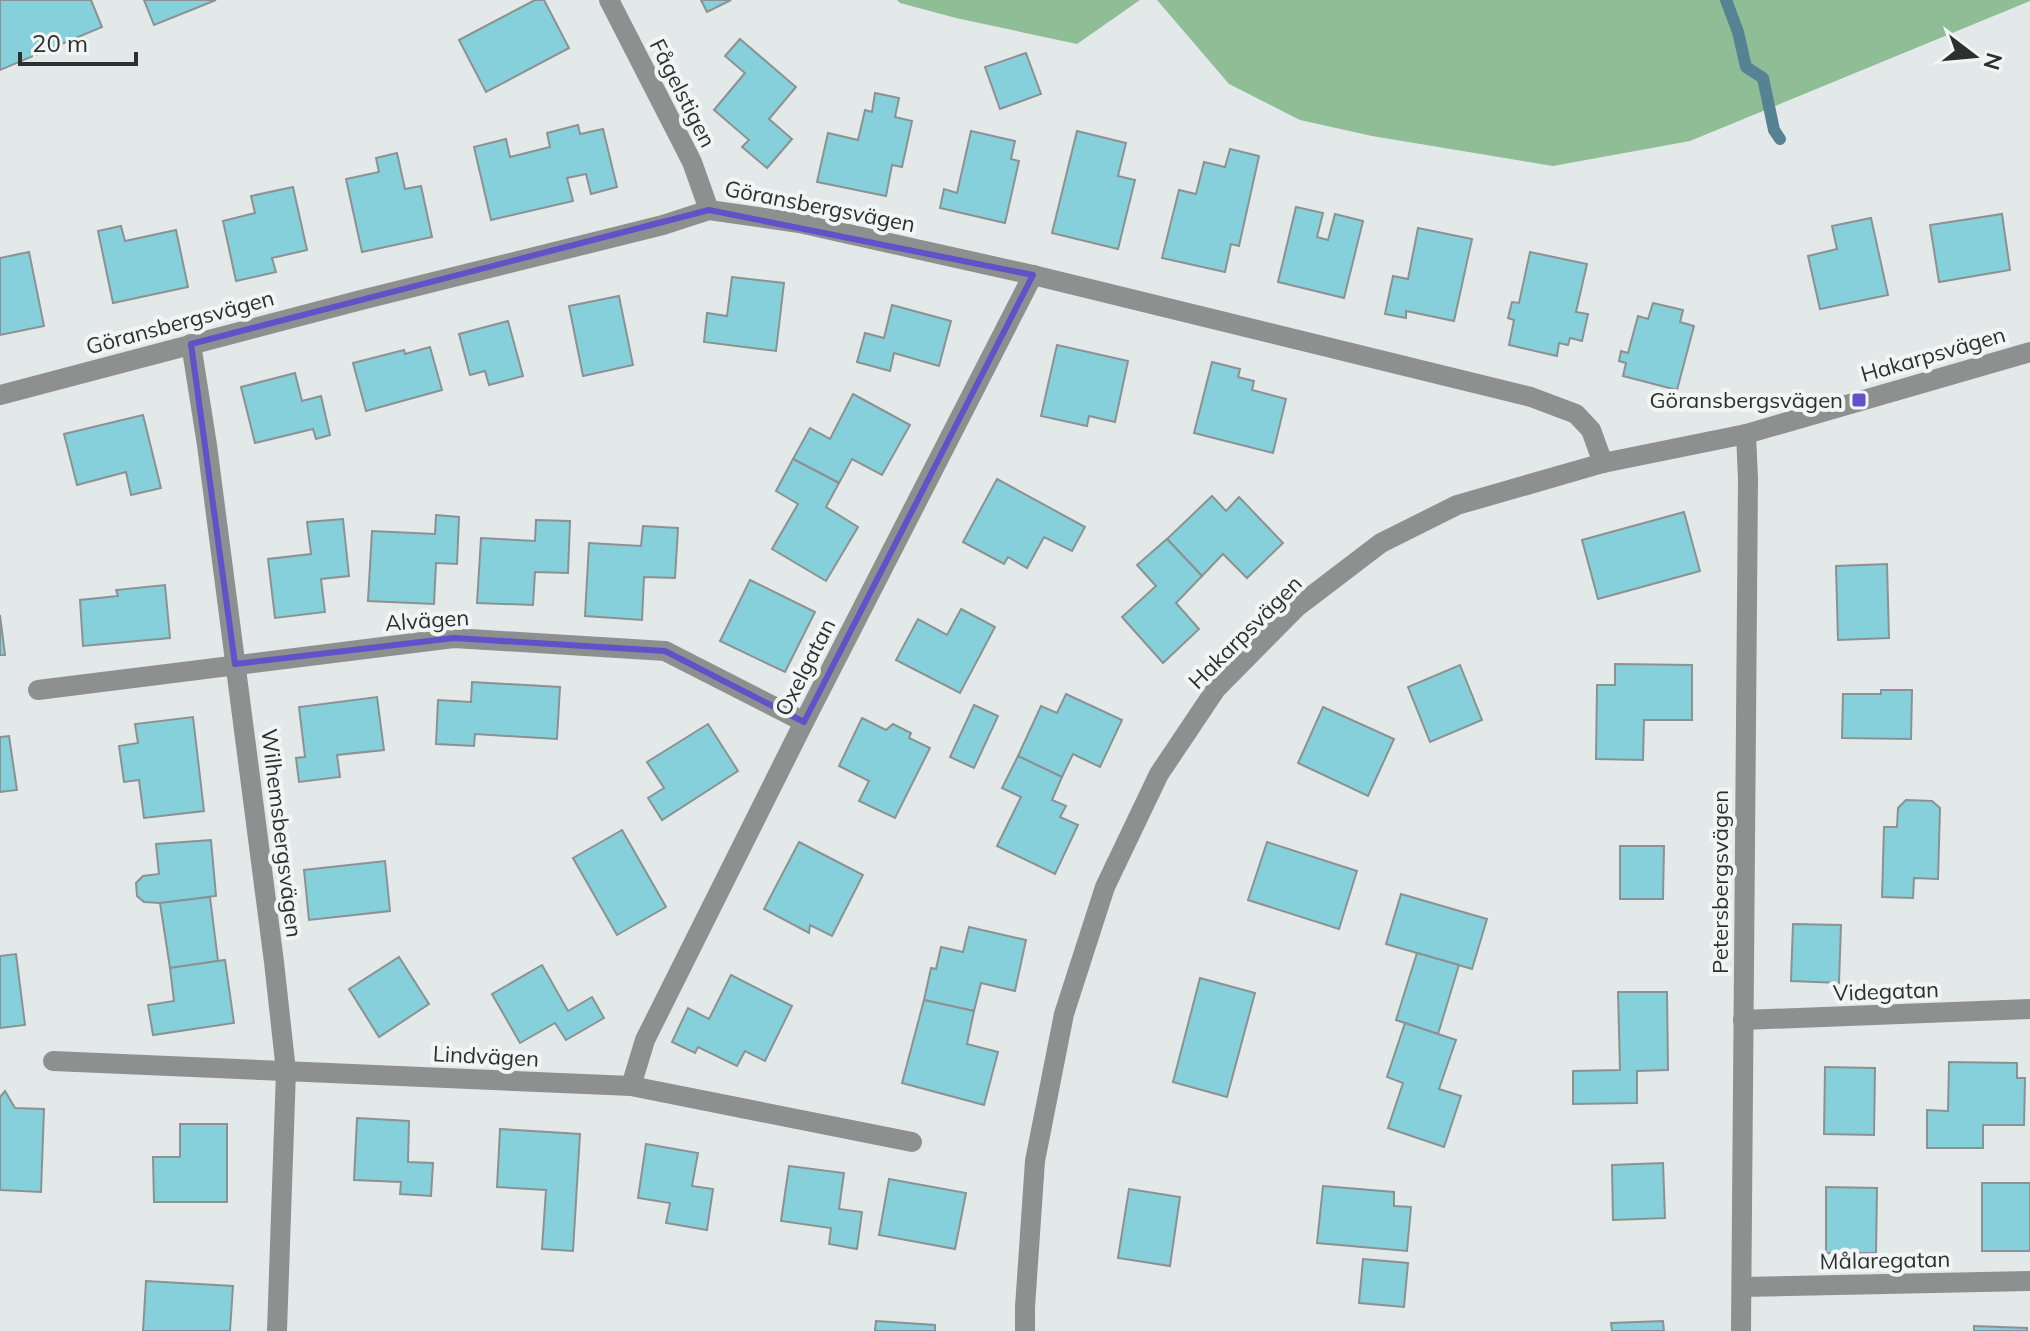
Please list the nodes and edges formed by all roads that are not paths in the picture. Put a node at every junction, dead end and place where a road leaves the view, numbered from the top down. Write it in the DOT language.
graph roads {
  1 [pos="609,0"];
  2 [pos="709,210"];
  3 [pos="1033,275"];
  4 [pos="191,344"];
  5 [pos="2030,352"];
  6 [pos="0,395"];
  7 [pos="1746,434"];
  8 [pos="1603,463"];
  9 [pos="235,664"];
  10 [pos="38,690"];
  11 [pos="804,722"];
  12 [pos="2030,1009"];
  13 [pos="1743,1020"];
  14 [pos="53,1061"];
  15 [pos="286,1071"];
  16 [pos="631,1086"];
  17 [pos="912,1142"];
  18 [pos="2030,1281"];
  19 [pos="1742,1287"];
  20 [pos="277,1331"];
  21 [pos="1025,1331"];
  22 [pos="1741,1331"];
  1 -- 2 [label="street, Fågelstigen"];
  2 -- 3 [label="street, Göransbergsvägen"];
  2 -- 4 [label="street, Göransbergsvägen"];
  3 -- 8 [label="street, Göransbergsvägen"];
  3 -- 11 [label="street, Oxelgatan"];
  4 -- 6 [label="street, Göransbergsvägen"];
  4 -- 9 [label="street, Wilhemsbergsvägen"];
  5 -- 7 [label="street, Hakarpsvägen"];
  7 -- 8 [label="street, Hakarpsvägen"];
  7 -- 13 [label="street, Petersbergsvägen"];
  8 -- 21 [label="street, Hakarpsvägen"];
  9 -- 10 [label="street, Alvägen"];
  9 -- 11 [label="street, Alvägen"];
  9 -- 15 [label="street, Wilhemsbergsvägen"];
  11 -- 16 [label="street, Oxelgatan"];
  12 -- 13 [label="street, Videgatan"];
  13 -- 19 [label="street, Petersbergsvägen"];
  14 -- 15 [label="street, Lindvägen"];
  15 -- 16 [label="street, Lindvägen"];
  15 -- 20 [label="street, Wilhemsbergsvägen"];
  16 -- 17 [label="street, Lindvägen"];
  18 -- 19 [label="street, Målaregatan"];
  19 -- 22 [label="street, Petersbergsvägen"];
}
